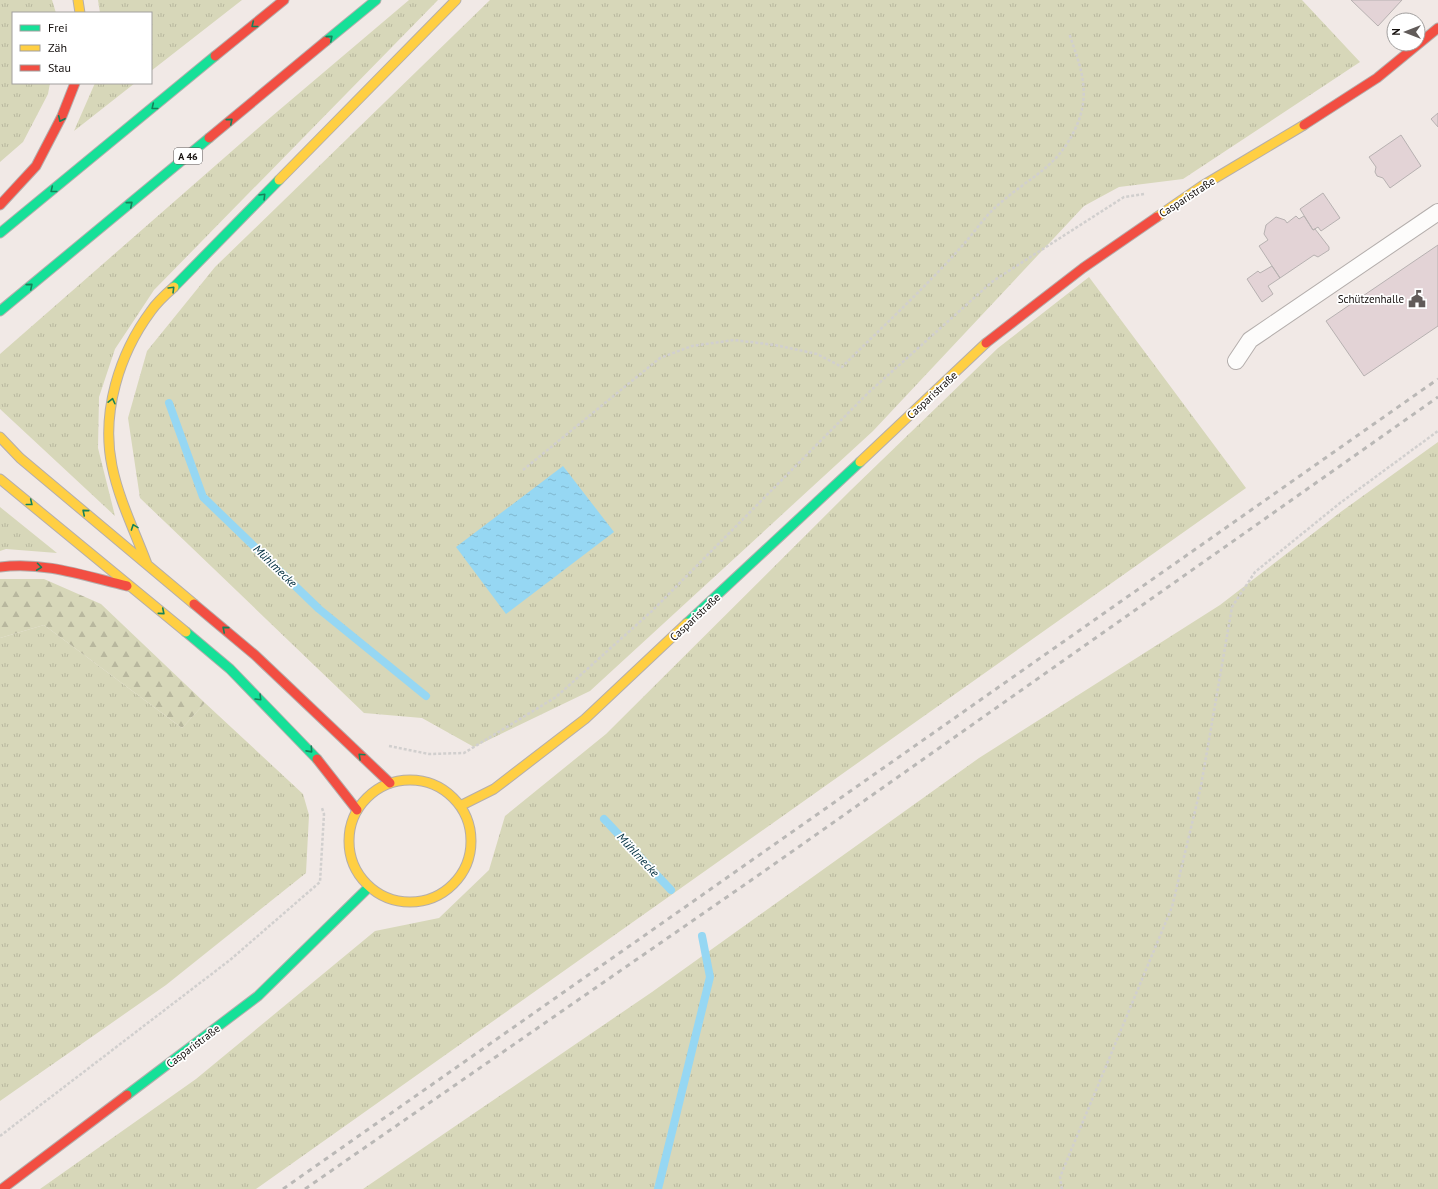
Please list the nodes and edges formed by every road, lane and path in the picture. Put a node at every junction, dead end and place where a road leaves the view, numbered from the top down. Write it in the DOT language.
graph roads {
  1 [pos="78,0"];
  2 [pos="284,0"];
  3 [pos="376,0"];
  4 [pos="456,0"];
  5 [pos="80,12"];
  6 [pos="1438,28"];
  7 [pos="1069,33"];
  8 [pos="75,84"];
  9 [pos="1147,194"];
  10 [pos="0,205"];
  11 [pos="1438,212"];
  12 [pos="0,233"];
  13 [pos="0,311"];
  14 [pos="1236,361"];
  15 [pos="1438,431"];
  16 [pos="0,437"];
  17 [pos="523,470"];
  18 [pos="0,479"];
  19 [pos="147,564"];
  20 [pos="0,567"];
  21 [pos="132,587"];
  22 [pos="354,750"];
  23 [pos="390,783"];
  24 [pos="322,806"];
  25 [pos="460,806"];
  26 [pos="357,810"];
  27 [pos="369,887"];
  28 [pos="0,1136"];
  29 [pos="2,1189"];
  30 [pos="1062,1189"];
  1 -- 5 [label="main road"];
  2 -- 12 [label="main road, one-way"];
  13 -- 3 [label="main road, A 46, one-way"];
  19 -- 4 [label="main road, one-way"];
  6 -- 25 [label="main road, Casparistraße"];
  7 -- 17 [label="path"];
  8 -- 10 [label="main road, one-way"];
  9 -- 22 [label="path"];
  11 -- 14 [label="lane"];
  15 -- 30 [label="path"];
  19 -- 16 [label="main road, one-way"];
  18 -- 21 [label="main road, one-way"];
  22 -- 19 [label="main road, one-way"];
  20 -- 21 [label="main road, one-way"];
  21 -- 26 [label="main road, one-way"];
  23 -- 22 [label="main road, one-way"];
  23 -- 25 [label="main road"];
  23 -- 26 [label="main road"];
  24 -- 28 [label="path"];
  25 -- 27 [label="main road"];
  26 -- 27 [label="main road"];
  27 -- 29 [label="main road, Casparistraße"];
}
